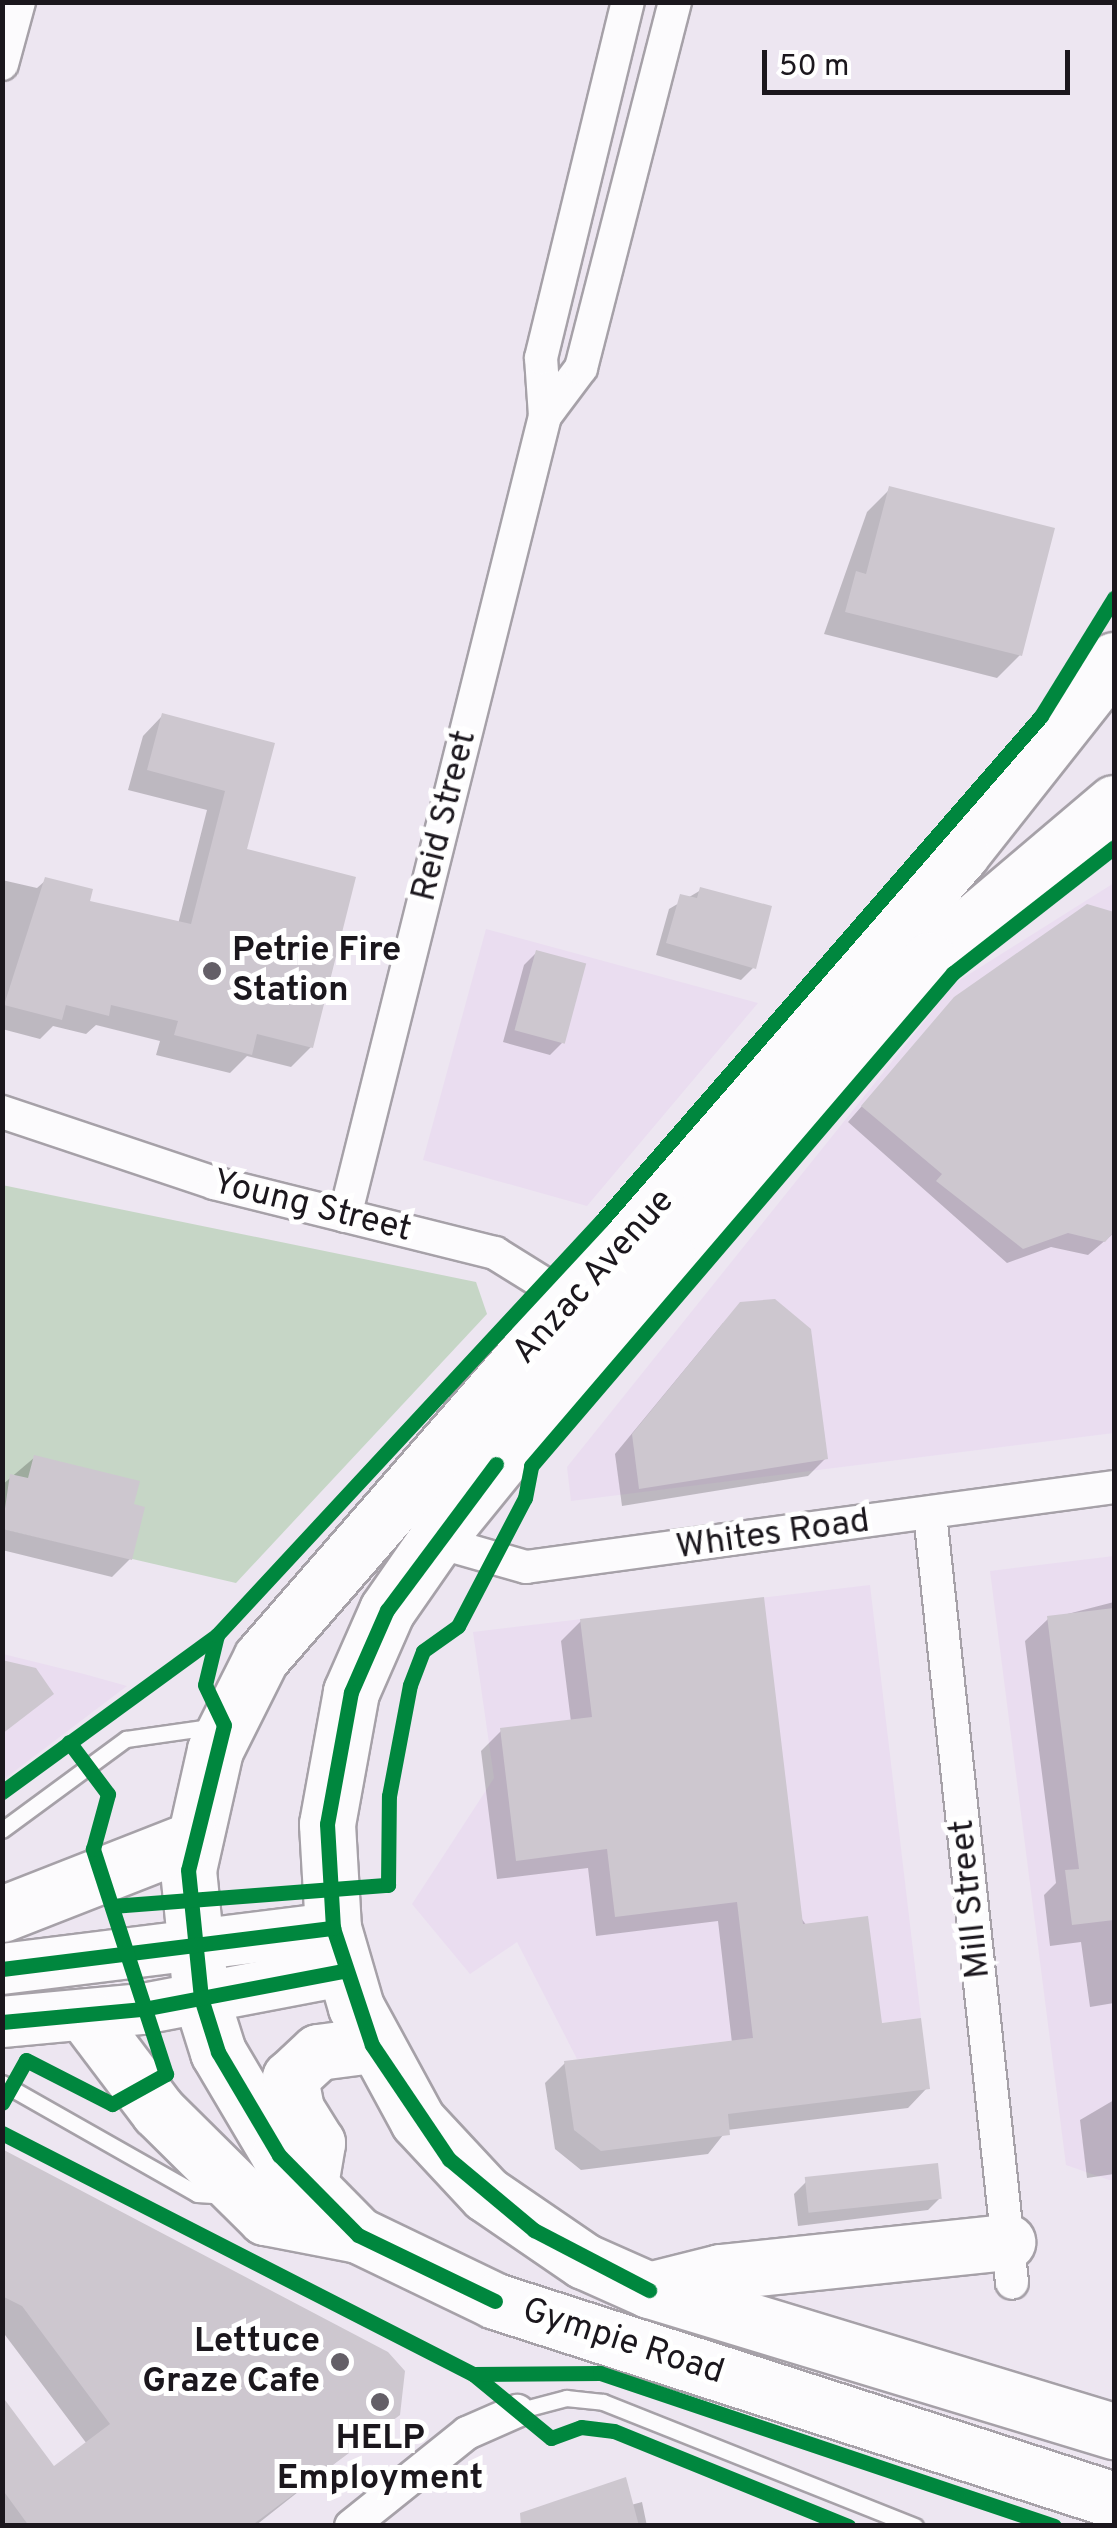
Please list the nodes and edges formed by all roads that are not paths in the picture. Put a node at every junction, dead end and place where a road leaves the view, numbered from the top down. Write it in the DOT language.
graph roads {
  1 [pos="18,2"];
  2 [pos="628,2"];
  3 [pos="676,2"];
  4 [pos="2,64"];
  5 [pos="545,416"];
  6 [pos="1114,660"];
  7 [pos="1114,803"];
  8 [pos="2,1112"];
  9 [pos="345,1216"];
  10 [pos="591,1314"];
  11 [pos="1114,1487"];
  12 [pos="930,1514"];
  13 [pos="435,1541"];
  14 [pos="224,1725"];
  15 [pos="2,1830"];
  16 [pos="191,1840"];
  17 [pos="2,1914"];
  18 [pos="193,1944"];
  19 [pos="338,1950"];
  20 [pos="2,1969"];
  21 [pos="201,1998"];
  22 [pos="87,2017"];
  23 [pos="2,2022"];
  24 [pos="372,2045"];
  25 [pos="2,2084"];
  26 [pos="309,2190"];
  27 [pos="243,2198"];
  28 [pos="358,2235"];
  29 [pos="1009,2263"];
  30 [pos="650,2290"];
  31 [pos="518,2411"];
  32 [pos="1114,2431"];
  33 [pos="1114,2500"];
  34 [pos="350,2526"];
  35 [pos="915,2526"];
  1 -- 4 [label="street"];
  2 -- 5 [label="street, Reid Street"];
  3 -- 5 [label="street, Reid Street"];
  5 -- 9 [label="street, Reid Street"];
  6 -- 10 [label="highway, Anzac Avenue"];
  7 -- 10 [label="highway, Anzac Avenue"];
  8 -- 9 [label="street, Young Street"];
  9 -- 10 [label="street, Young Street"];
  10 -- 13 [label="highway, Anzac Avenue"];
  10 -- 14 [label="highway, Anzac Avenue"];
  11 -- 12 [label="street, Whites Road"];
  12 -- 13 [label="street, Whites Road"];
  12 -- 29 [label="street, Mill Street"];
  13 -- 19 [label="highway, Anzac Avenue"];
  14 -- 15 [label="lane"];
  14 -- 16 [label="highway, Anzac Avenue"];
  16 -- 17 [label="highway"];
  16 -- 18 [label="highway, Anzac Avenue"];
  18 -- 19 [label="main road"];
  18 -- 20 [label="main road"];
  18 -- 21 [label="highway, Anzac Avenue"];
  19 -- 21 [label="main road"];
  19 -- 24 [label="highway, Gympie Road"];
  21 -- 22 [label="main road"];
  21 -- 26 [label="highway, Gympie Road"];
  22 -- 23 [label="main road"];
  22 -- 27 [label="highway"];
  24 -- 26 [label="highway"];
  24 -- 30 [label="highway, Gympie Road"];
  25 -- 27 [label="lane"];
  26 -- 28 [label="highway, Gympie Road"];
  27 -- 28 [label="highway"];
  28 -- 33 [label="highway, Gympie Road"];
  29 -- 30 [label="highway"];
  30 -- 32 [label="highway, Gympie Road"];
  31 -- 34 [label="street"];
  31 -- 35 [label="lane"];
}
